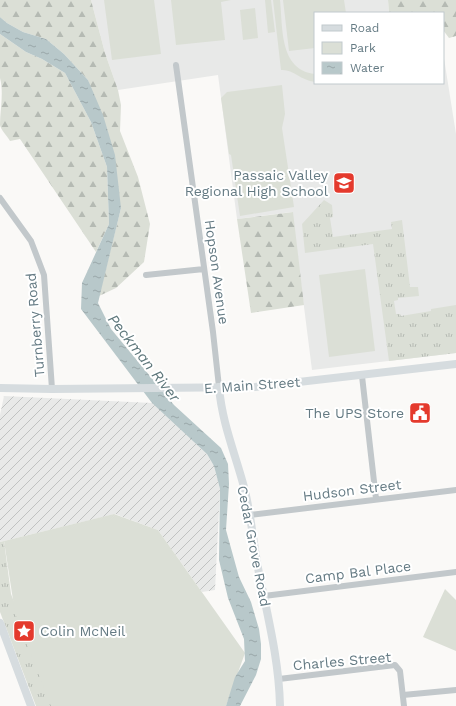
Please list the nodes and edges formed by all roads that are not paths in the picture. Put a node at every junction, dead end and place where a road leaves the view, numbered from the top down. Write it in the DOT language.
graph roads {
  1 [pos="176,65"];
  2 [pos="1,202"];
  3 [pos="204,269"];
  4 [pos="146,275"];
  5 [pos="456,364"];
  6 [pos="362,376"];
  7 [pos="219,387"];
  8 [pos="0,388"];
  9 [pos="52,389"];
  10 [pos="456,490"];
  11 [pos="376,499"];
  12 [pos="250,515"];
  13 [pos="456,572"];
  14 [pos="264,596"];
  15 [pos="0,622"];
  16 [pos="279,679"];
  17 [pos="456,690"];
  18 [pos="403,695"];
  19 [pos="31,706"];
  20 [pos="280,706"];
  21 [pos="404,706"];
  1 -- 3 [label="street, Hopson Avenue"];
  2 -- 9 [label="street, Turnberry Road"];
  3 -- 4 [label="street"];
  3 -- 7 [label="street, Hopson Avenue"];
  5 -- 6 [label="main road, E. Main Street"];
  6 -- 7 [label="main road, E. Main Street"];
  6 -- 11 [label="street"];
  7 -- 9 [label="main road, E. Main Street"];
  7 -- 12 [label="main road, Cedar Grove Road"];
  8 -- 9 [label="main road, E. Main Street"];
  10 -- 11 [label="street, Hudson Street"];
  11 -- 12 [label="street, Hudson Street"];
  12 -- 14 [label="main road, Cedar Grove Road"];
  13 -- 14 [label="street, Camp Bal Place"];
  14 -- 16 [label="main road, Cedar Grove Road"];
  15 -- 19 [label="main road"];
  16 -- 18 [label="street, Charles Street"];
  16 -- 20 [label="main road, Cedar Grove Road"];
  17 -- 18 [label="street"];
  18 -- 21 [label="street"];
}
